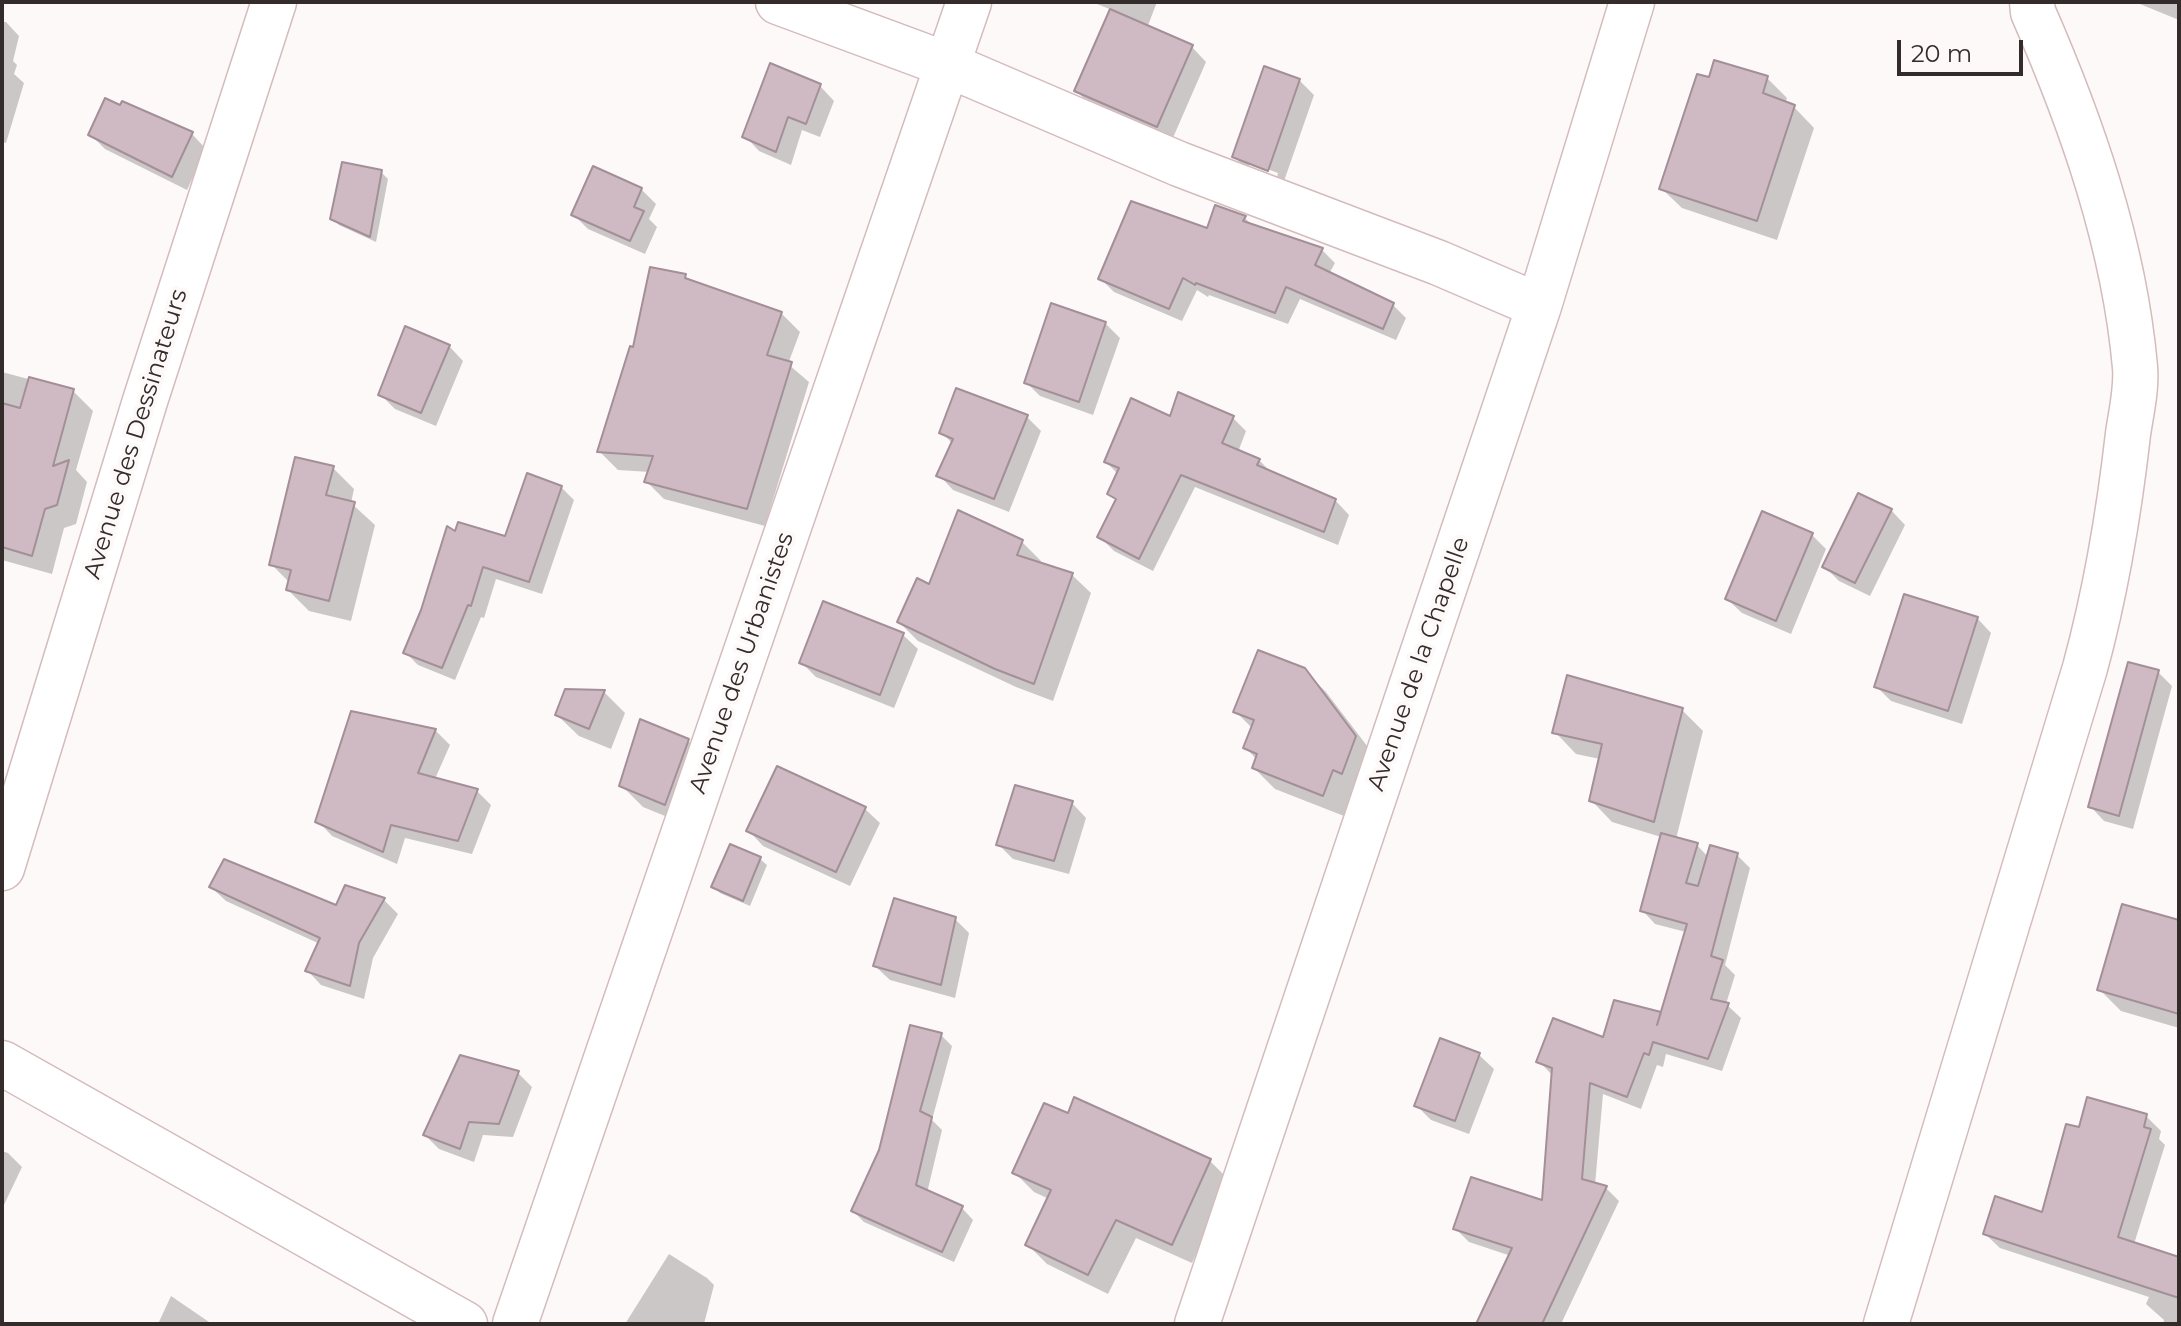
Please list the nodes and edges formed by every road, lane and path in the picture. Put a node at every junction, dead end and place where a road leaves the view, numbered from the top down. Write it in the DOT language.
graph roads {
  1 [pos="274,2"];
  2 [pos="778,2"];
  3 [pos="969,2"];
  4 [pos="1632,2"];
  5 [pos="2032,2"];
  6 [pos="948,65"];
  7 [pos="1539,306"];
  8 [pos="2,868"];
  9 [pos="2,1063"];
  10 [pos="465,1324"];
  11 [pos="515,1324"];
  12 [pos="1197,1324"];
  13 [pos="1886,1324"];
  1 -- 8 [label="street, Avenue des Dessinateurs"];
  2 -- 6 [label="street"];
  3 -- 6 [label="street, Avenue des Urbanistes"];
  4 -- 7 [label="street, Avenue de la Chapelle"];
  5 -- 13 [label="street"];
  6 -- 7 [label="street"];
  6 -- 11 [label="street, Avenue des Urbanistes"];
  7 -- 12 [label="street, Avenue de la Chapelle"];
  9 -- 10 [label="street"];
}
